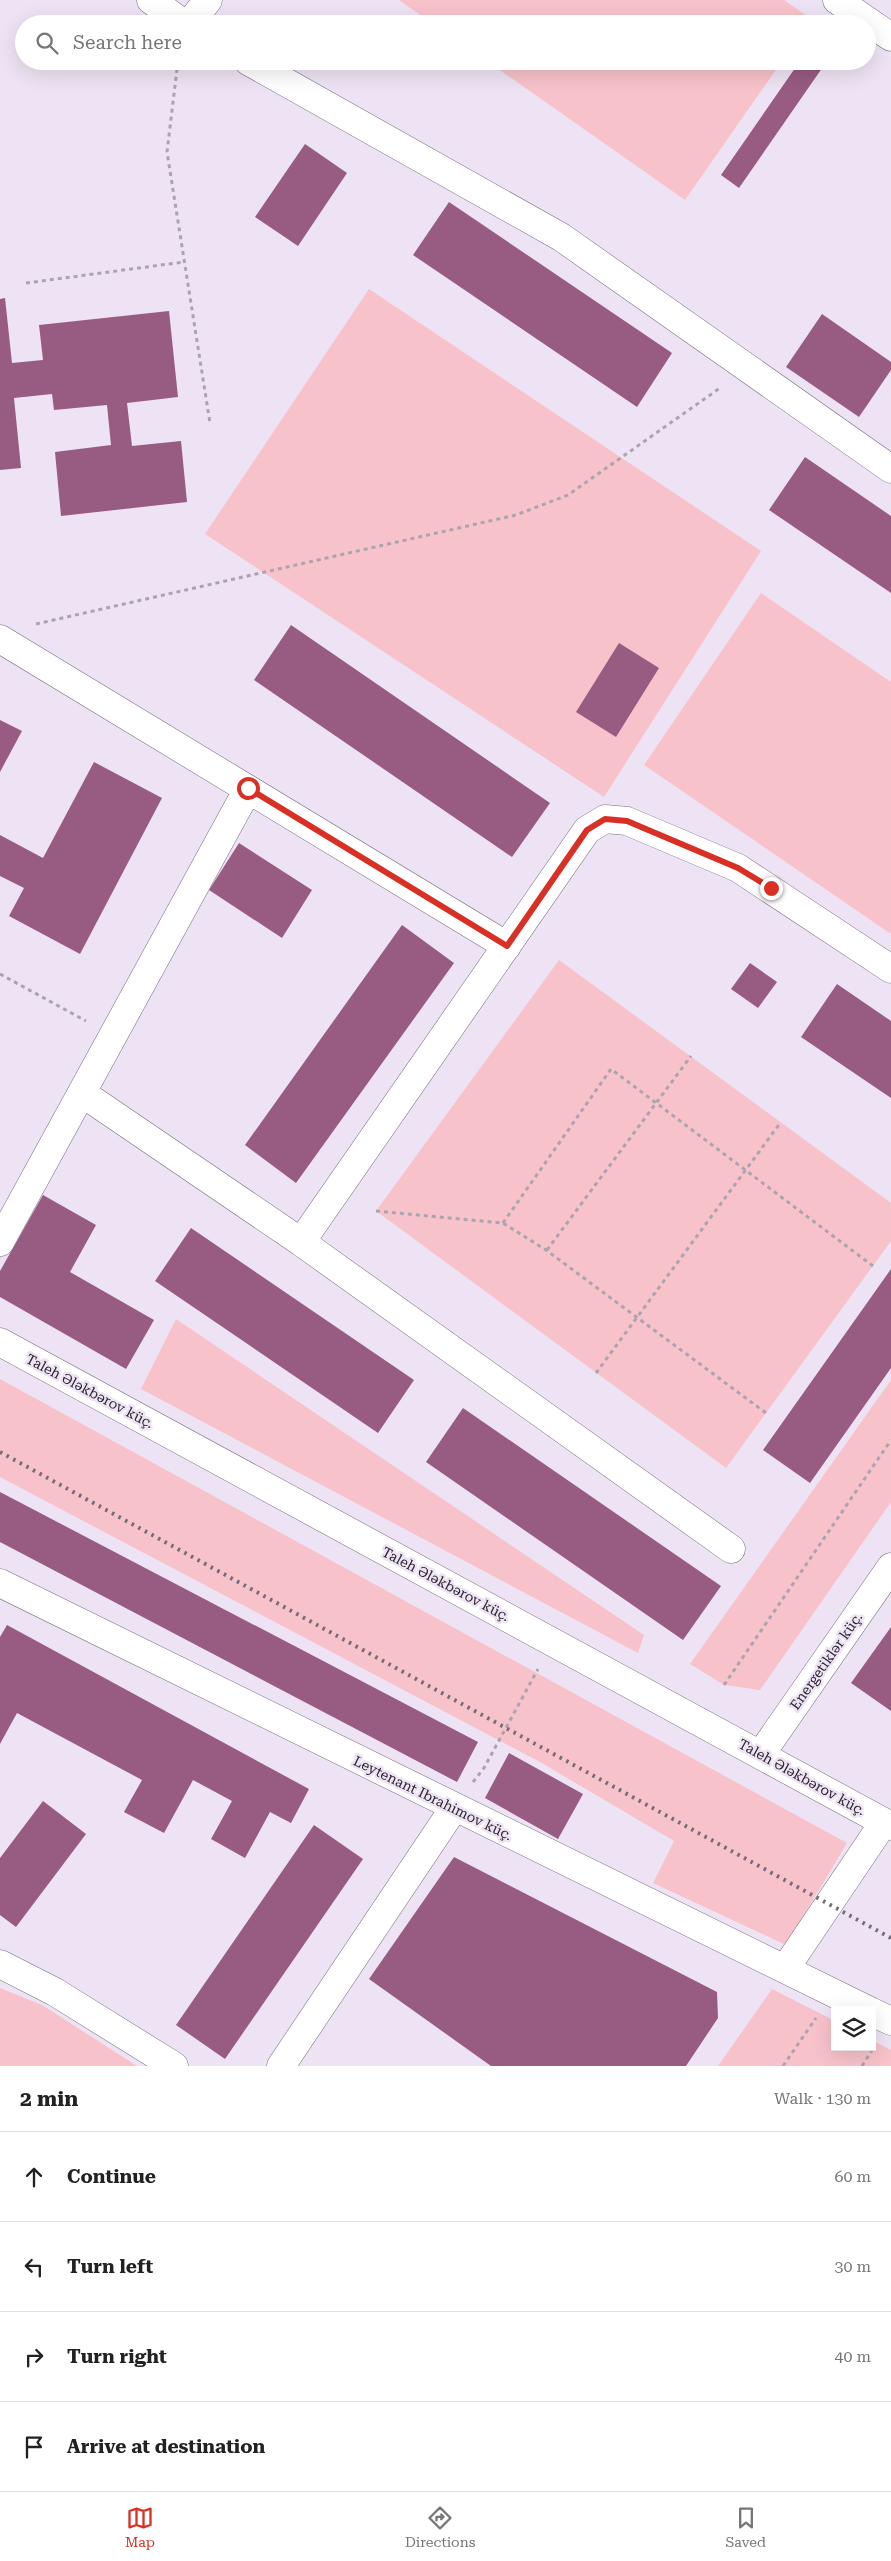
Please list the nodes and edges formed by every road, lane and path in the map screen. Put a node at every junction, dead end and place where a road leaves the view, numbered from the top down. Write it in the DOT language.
graph roads {
  1 [pos="151,0"];
  2 [pos="208,0"];
  3 [pos="837,0"];
  4 [pos="172,15"];
  5 [pos="196,15"];
  6 [pos="859,15"];
  7 [pos="876,27"];
  8 [pos="891,37"];
  9 [pos="177,70"];
  10 [pos="264,70"];
  11 [pos="184,262"];
  12 [pos="26,283"];
  13 [pos="747,369"];
  14 [pos="210,423"];
  15 [pos="891,469"];
  16 [pos="29,625"];
  17 [pos="0,639"];
  18 [pos="248,788"];
  19 [pos="507,946"];
  20 [pos="891,969"];
  21 [pos="0,974"];
  22 [pos="113,1035"];
  23 [pos="691,1056"];
  24 [pos="82,1093"];
  25 [pos="657,1102"];
  26 [pos="781,1122"];
  27 [pos="746,1170"];
  28 [pos="376,1211"];
  29 [pos="503,1223"];
  30 [pos="0,1242"];
  31 [pos="301,1242"];
  32 [pos="546,1250"];
  33 [pos="873,1266"];
  34 [pos="636,1317"];
  35 [pos="0,1342"];
  36 [pos="596,1373"];
  37 [pos="766,1413"];
  38 [pos="891,1440"];
  39 [pos="731,1549"];
  40 [pos="891,1567"];
  41 [pos="0,1583"];
  42 [pos="553,1642"];
  43 [pos="724,1685"];
  44 [pos="761,1754"];
  45 [pos="454,1808"];
  46 [pos="888,1824"];
  47 [pos="0,1964"];
  48 [pos="785,1969"];
  49 [pos="860,2006"];
  50 [pos="820,2013"];
  51 [pos="876,2019"];
  52 [pos="884,2032"];
  53 [pos="174,2066"];
  54 [pos="281,2066"];
  55 [pos="783,2066"];
  56 [pos="862,2066"];
  1 -- 4 [label="street"];
  2 -- 5 [label="street"];
  3 -- 6 [label="street"];
  7 -- 8 [label="street"];
  9 -- 11 [label="path"];
  10 -- 13 [label="street"];
  11 -- 12 [label="path"];
  11 -- 14 [label="path"];
  13 -- 15 [label="street"];
  13 -- 16 [label="path"];
  17 -- 18 [label="street"];
  18 -- 19 [label="street"];
  18 -- 22 [label="street"];
  19 -- 20 [label="street"];
  19 -- 31 [label="street"];
  21 -- 22 [label="path"];
  22 -- 24 [label="street"];
  23 -- 25 [label="path"];
  24 -- 30 [label="street"];
  24 -- 31 [label="street"];
  25 -- 27 [label="path"];
  25 -- 29 [label="path"];
  25 -- 32 [label="path"];
  26 -- 27 [label="path"];
  27 -- 33 [label="path"];
  27 -- 34 [label="path"];
  28 -- 29 [label="path"];
  29 -- 32 [label="path"];
  31 -- 39 [label="street"];
  32 -- 34 [label="path"];
  34 -- 36 [label="path"];
  34 -- 37 [label="path"];
  35 -- 42 [label="street, Taleh Ələkbərov küç."];
  38 -- 43 [label="path"];
  40 -- 44 [label="street, Energetiklər küç."];
  41 -- 45 [label="street, Leytenant Ibrahimov küç."];
  42 -- 44 [label="street, Taleh Ələkbərov küç."];
  42 -- 45 [label="path"];
  44 -- 46 [label="street, Taleh Ələkbərov küç."];
  45 -- 48 [label="street, Leytenant Ibrahimov küç."];
  45 -- 54 [label="street"];
  46 -- 48 [label="street"];
  47 -- 53 [label="street"];
  48 -- 49 [label="street, Leytenant Ibrahimov küç."];
  50 -- 55 [label="path"];
  51 -- 52 [label="street"];
  52 -- 56 [label="path"];
}
